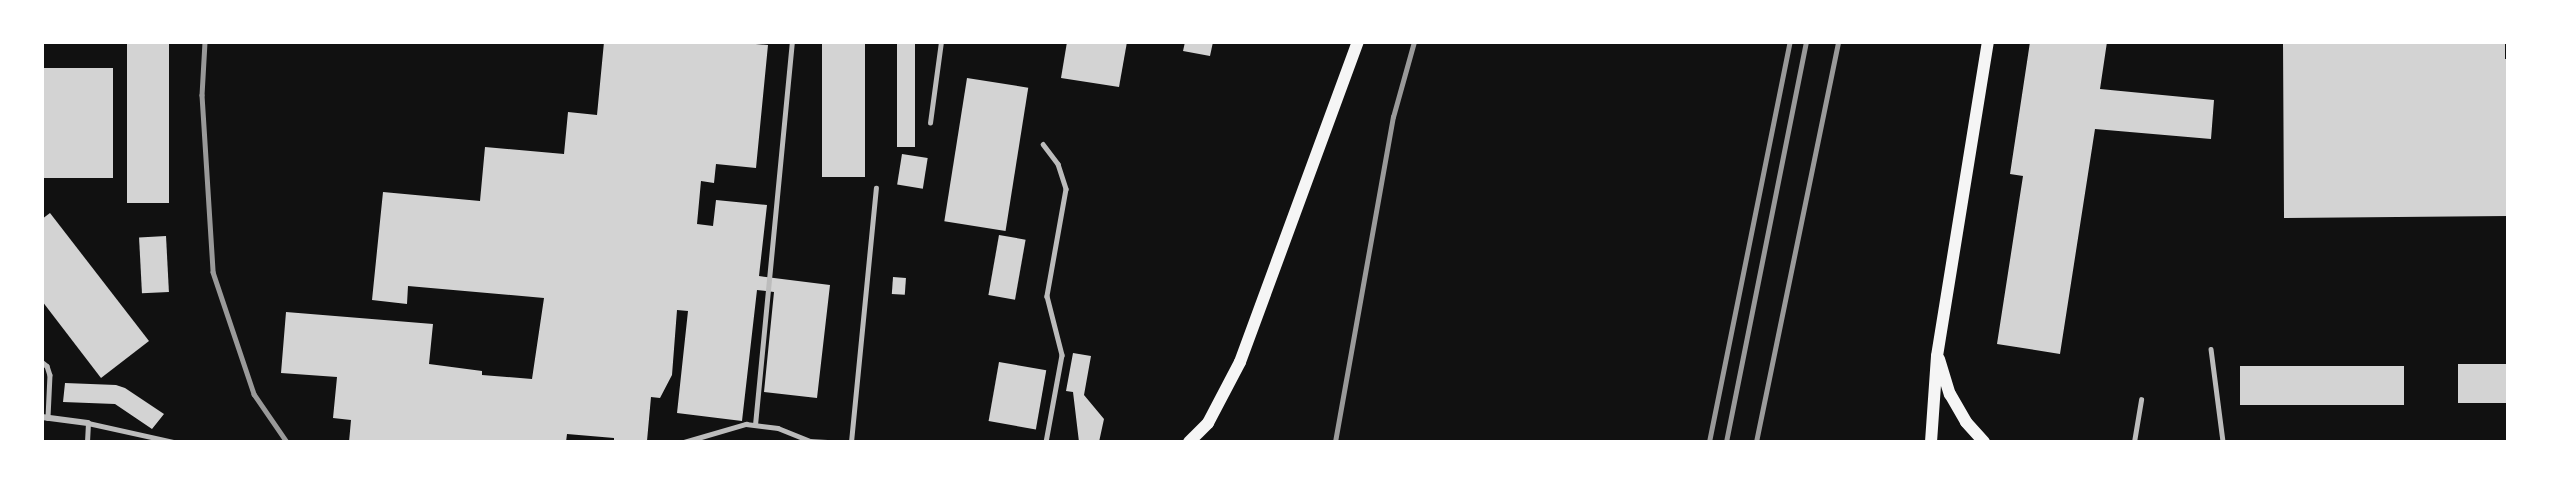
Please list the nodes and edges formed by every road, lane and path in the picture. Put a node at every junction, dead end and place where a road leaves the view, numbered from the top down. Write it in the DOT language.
graph roads {
  1 [pos="792,42"];
  2 [pos="941,42"];
  3 [pos="1358,42"];
  4 [pos="1988,42"];
  5 [pos="930,123"];
  6 [pos="1043,144"];
  7 [pos="876,188"];
  8 [pos="2211,349"];
  9 [pos="1937,356"];
  10 [pos="42,362"];
  11 [pos="2141,400"];
  12 [pos="45,417"];
  13 [pos="88,423"];
  14 [pos="755,425"];
  15 [pos="153,439"];
  16 [pos="87,442"];
  17 [pos="174,442"];
  18 [pos="684,442"];
  19 [pos="827,442"];
  20 [pos="851,442"];
  21 [pos="1046,442"];
  22 [pos="1189,442"];
  23 [pos="1931,442"];
  24 [pos="1984,442"];
  25 [pos="2134,442"];
  26 [pos="2223,442"];
  1 -- 14 [label="lane"];
  2 -- 5 [label="lane"];
  3 -- 22 [label="main road"];
  4 -- 9 [label="main road"];
  6 -- 21 [label="lane"];
  7 -- 20 [label="lane"];
  8 -- 26 [label="lane"];
  9 -- 23 [label="main road"];
  9 -- 24 [label="main road"];
  10 -- 12 [label="lane"];
  11 -- 25 [label="lane"];
  12 -- 13 [label="street"];
  13 -- 15 [label="lane"];
  13 -- 16 [label="lane"];
  14 -- 18 [label="lane"];
  14 -- 19 [label="lane"];
  15 -- 17 [label="lane"];
}
